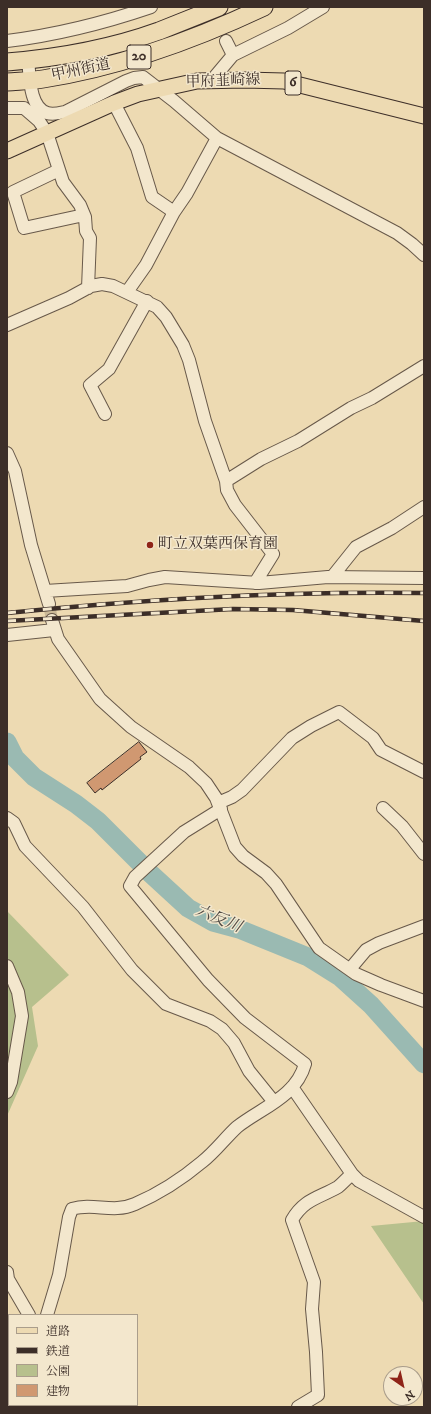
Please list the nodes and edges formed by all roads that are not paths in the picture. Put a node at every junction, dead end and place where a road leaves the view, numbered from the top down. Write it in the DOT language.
graph roads {
  1 [pos="151,7"];
  2 [pos="219,7"];
  3 [pos="264,7"];
  4 [pos="322,7"];
  5 [pos="226,41"];
  6 [pos="7,42"];
  7 [pos="233,55"];
  8 [pos="28,60"];
  9 [pos="7,62"];
  10 [pos="30,80"];
  11 [pos="212,80"];
  12 [pos="7,82"];
  13 [pos="158,89"];
  14 [pos="114,103"];
  15 [pos="7,108"];
  16 [pos="424,116"];
  17 [pos="47,133"];
  18 [pos="217,138"];
  19 [pos="7,151"];
  20 [pos="60,170"];
  21 [pos="174,212"];
  22 [pos="84,215"];
  23 [pos="424,255"];
  24 [pos="88,288"];
  25 [pos="127,292"];
  26 [pos="147,301"];
  27 [pos="7,325"];
  28 [pos="424,366"];
  29 [pos="105,414"];
  30 [pos="7,453"];
  31 [pos="226,481"];
  32 [pos="424,507"];
  33 [pos="332,577"];
  34 [pos="424,578"];
  35 [pos="255,583"];
  36 [pos="45,591"];
  37 [pos="49,604"];
  38 [pos="7,635"];
  39 [pos="424,772"];
  40 [pos="219,806"];
  41 [pos="383,808"];
  42 [pos="7,818"];
  43 [pos="424,854"];
  44 [pos="424,926"];
  45 [pos="7,966"];
  46 [pos="350,969"];
  47 [pos="424,1001"];
  48 [pos="292,1087"];
  49 [pos="7,1092"];
  50 [pos="274,1102"];
  51 [pos="352,1174"];
  52 [pos="424,1217"];
  53 [pos="7,1272"];
  54 [pos="28,1314"];
  55 [pos="47,1314"];
  56 [pos="298,1407"];
  1 -- 6 [label="street"];
  2 -- 8 [label="highway, 甲州街道 / 20"];
  3 -- 10 [label="highway, 甲州街道 / 20"];
  4 -- 7 [label="street"];
  5 -- 7 [label="street"];
  7 -- 11 [label="street"];
  8 -- 9 [label="highway, 甲州街道 / 20"];
  8 -- 10 [label="street"];
  10 -- 12 [label="highway, 甲州街道 / 20"];
  10 -- 13 [label="street"];
  11 -- 13 [label="main road, 甲府韮崎線 / 6"];
  11 -- 16 [label="main road, 甲府韮崎線 / 6"];
  13 -- 14 [label="main road, 甲府韮崎線 / 6"];
  13 -- 18 [label="street"];
  14 -- 17 [label="main road, 甲府韮崎線 / 6"];
  14 -- 21 [label="street"];
  15 -- 17 [label="street"];
  17 -- 19 [label="main road, 甲府韮崎線 / 6"];
  17 -- 20 [label="street"];
  18 -- 21 [label="street"];
  18 -- 23 [label="street"];
  20 -- 22 [label="street"];
  20 -- 22 [label="street"];
  21 -- 25 [label="street"];
  22 -- 24 [label="street"];
  24 -- 25 [label="street"];
  24 -- 27 [label="street"];
  25 -- 26 [label="street"];
  26 -- 29 [label="street"];
  26 -- 31 [label="street"];
  28 -- 31 [label="street"];
  30 -- 36 [label="street"];
  31 -- 35 [label="street"];
  32 -- 33 [label="street"];
  33 -- 34 [label="street"];
  33 -- 35 [label="street"];
  35 -- 36 [label="street"];
  36 -- 37 [label="street"];
  38 -- 40 [label="street"];
  39 -- 40 [label="street"];
  40 -- 46 [label="street"];
  40 -- 48 [label="street"];
  41 -- 43 [label="street"];
  42 -- 50 [label="street"];
  44 -- 46 [label="street"];
  45 -- 49 [label="street"];
  46 -- 47 [label="street"];
  48 -- 50 [label="street"];
  48 -- 51 [label="street"];
  50 -- 55 [label="street"];
  51 -- 52 [label="street"];
  51 -- 56 [label="street"];
  53 -- 54 [label="street"];
}
